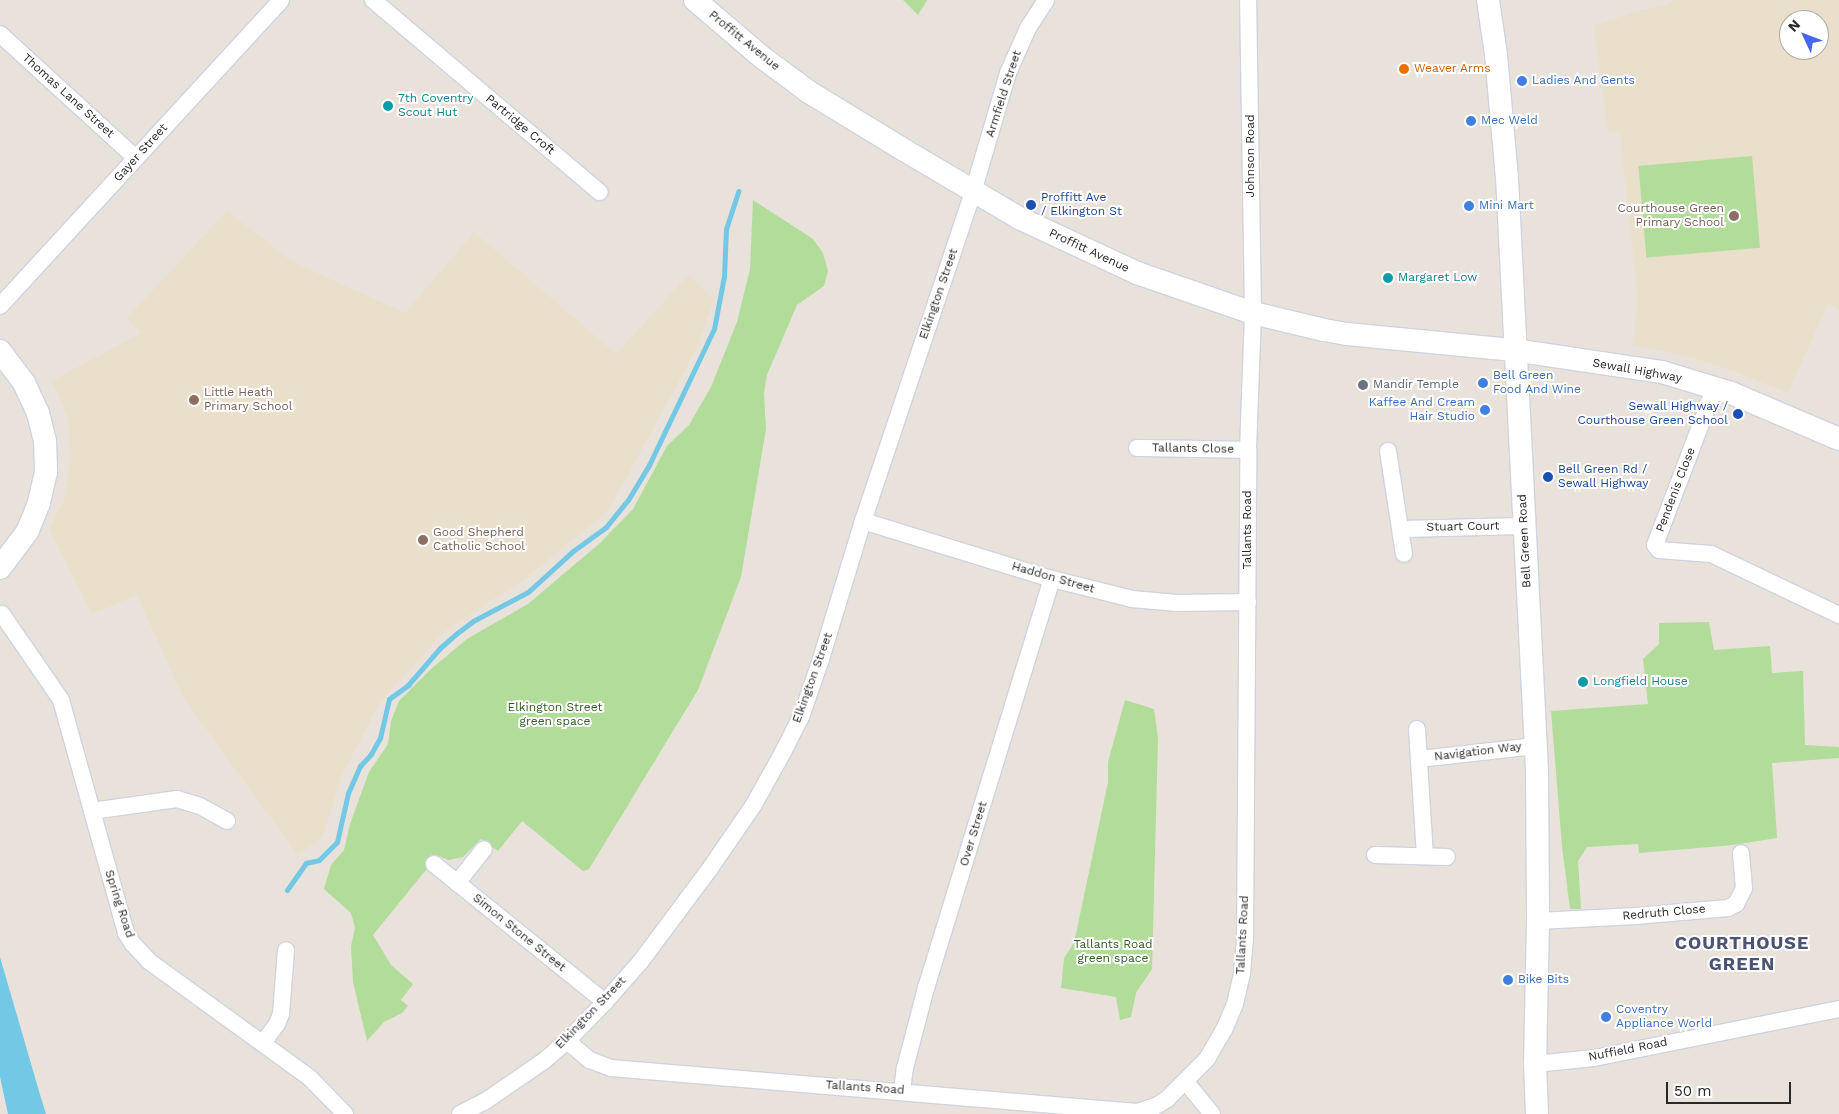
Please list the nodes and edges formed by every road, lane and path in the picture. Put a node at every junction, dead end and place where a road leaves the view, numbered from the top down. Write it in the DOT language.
graph roads {
  1 [pos="281,0"];
  2 [pos="373,0"];
  3 [pos="695,0"];
  4 [pos="1046,0"];
  5 [pos="1248,0"];
  6 [pos="1492,1"];
  7 [pos="0,34"];
  8 [pos="136,158"];
  9 [pos="599,192"];
  10 [pos="973,192"];
  11 [pos="0,306"];
  12 [pos="1253,313"];
  13 [pos="1514,350"];
  14 [pos="0,351"];
  15 [pos="1715,387"];
  16 [pos="1839,439"];
  17 [pos="1137,448"];
  18 [pos="1248,450"];
  19 [pos="1388,451"];
  20 [pos="863,521"];
  21 [pos="1524,526"];
  22 [pos="1401,529"];
  23 [pos="1404,554"];
  24 [pos="0,568"];
  25 [pos="1052,579"];
  26 [pos="1248,602"];
  27 [pos="2,614"];
  28 [pos="1839,615"];
  29 [pos="1417,729"];
  30 [pos="1536,746"];
  31 [pos="1420,759"];
  32 [pos="92,811"];
  33 [pos="227,821"];
  34 [pos="484,849"];
  35 [pos="1741,854"];
  36 [pos="1374,855"];
  37 [pos="1425,856"];
  38 [pos="1448,857"];
  39 [pos="434,864"];
  40 [pos="457,883"];
  41 [pos="1538,920"];
  42 [pos="286,950"];
  43 [pos="605,1002"];
  44 [pos="1839,1009"];
  45 [pos="567,1041"];
  46 [pos="263,1043"];
  47 [pos="1535,1074"];
  48 [pos="1186,1082"];
  49 [pos="902,1091"];
  50 [pos="345,1114"];
  51 [pos="460,1114"];
  52 [pos="1212,1114"];
  53 [pos="1528,1114"];
  54 [pos="1537,1114"];
  1 -- 8 [label="street, Gayer Street"];
  2 -- 9 [label="street, Partridge Croft"];
  3 -- 10 [label="main road, Proffitt Avenue"];
  4 -- 10 [label="street, Armfield Street"];
  5 -- 12 [label="street, Johnson Road"];
  6 -- 13 [label="main road, Bell Green Road"];
  7 -- 8 [label="street, Thomas Lane Street"];
  8 -- 11 [label="street, Gayer Street"];
  10 -- 12 [label="main road, Proffitt Avenue"];
  10 -- 20 [label="street, Elkington Street"];
  12 -- 13 [label="main road, Proffitt Avenue"];
  12 -- 18 [label="street, Tallants Road"];
  13 -- 15 [label="main road, Sewall Highway"];
  13 -- 21 [label="main road, Bell Green Road"];
  14 -- 24 [label="main road"];
  15 -- 16 [label="main road, Sewall Highway"];
  15 -- 28 [label="street, Pendenis Close"];
  17 -- 18 [label="street, Tallants Close"];
  18 -- 26 [label="street, Tallants Road"];
  19 -- 22 [label="street"];
  20 -- 25 [label="street, Haddon Street"];
  20 -- 43 [label="street, Elkington Street"];
  21 -- 22 [label="street, Stuart Court"];
  21 -- 30 [label="main road, Bell Green Road"];
  22 -- 23 [label="street"];
  25 -- 26 [label="street, Haddon Street"];
  25 -- 49 [label="street, Over Street"];
  26 -- 48 [label="street, Tallants Road"];
  27 -- 32 [label="street, Spring Road"];
  29 -- 31 [label="street, Navigation Way"];
  30 -- 31 [label="street, Navigation Way"];
  30 -- 41 [label="main road, Bell Green Road"];
  31 -- 37 [label="street, Navigation Way"];
  32 -- 33 [label="street"];
  32 -- 46 [label="street, Spring Road"];
  34 -- 40 [label="street"];
  35 -- 41 [label="street, Redruth Close"];
  36 -- 37 [label="street"];
  37 -- 38 [label="street"];
  39 -- 40 [label="street, Simon Stone Street"];
  40 -- 43 [label="street, Simon Stone Street"];
  41 -- 47 [label="main road, Bell Green Road"];
  42 -- 46 [label="street"];
  43 -- 45 [label="street, Elkington Street"];
  44 -- 47 [label="street, Nuffield Road"];
  45 -- 49 [label="street, Tallants Road"];
  45 -- 51 [label="street, Elkington Street"];
  46 -- 50 [label="street, Spring Road"];
  47 -- 53 [label="main road, Bell Green Road"];
  47 -- 54 [label="main road, Bell Green Road"];
  48 -- 49 [label="street, Tallants Road"];
  48 -- 52 [label="street"];
}
